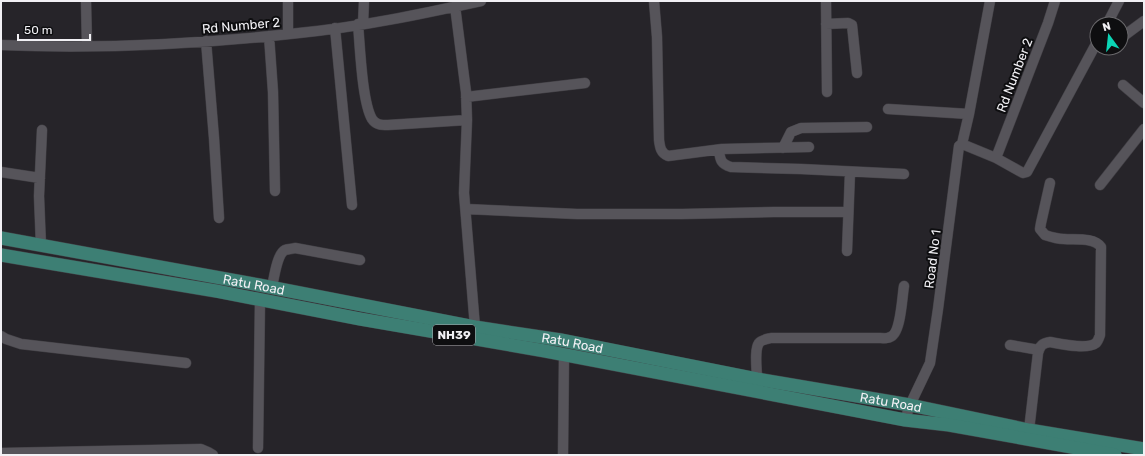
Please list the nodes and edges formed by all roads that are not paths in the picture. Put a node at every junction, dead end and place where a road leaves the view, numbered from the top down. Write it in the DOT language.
graph roads {
  1 [pos="86,1"];
  2 [pos="288,1"];
  3 [pos="364,1"];
  4 [pos="481,1"];
  5 [pos="654,1"];
  6 [pos="826,1"];
  7 [pos="990,1"];
  8 [pos="1055,1"];
  9 [pos="1119,1"];
  10 [pos="440,5"];
  11 [pos="455,6"];
  12 [pos="1111,16"];
  13 [pos="1144,21"];
  14 [pos="360,24"];
  15 [pos="826,24"];
  16 [pos="334,28"];
  17 [pos="1129,32"];
  18 [pos="288,34"];
  19 [pos="269,36"];
  20 [pos="206,41"];
  21 [pos="1,45"];
  22 [pos="87,46"];
  23 [pos="1089,56"];
  24 [pos="857,74"];
  25 [pos="585,83"];
  26 [pos="1123,85"];
  27 [pos="827,92"];
  28 [pos="466,97"];
  29 [pos="1144,103"];
  30 [pos="888,109"];
  31 [pos="969,114"];
  32 [pos="467,120"];
  33 [pos="867,127"];
  34 [pos="1144,129"];
  35 [pos="42,130"];
  36 [pos="962,144"];
  37 [pos="809,147"];
  38 [pos="783,148"];
  39 [pos="719,150"];
  40 [pos="996,158"];
  41 [pos="1,172"];
  42 [pos="850,172"];
  43 [pos="904,174"];
  44 [pos="40,178"];
  45 [pos="1050,183"];
  46 [pos="1100,185"];
  47 [pos="275,191"];
  48 [pos="352,206"];
  49 [pos="466,209"];
  50 [pos="848,212"];
  51 [pos="219,218"];
  52 [pos="1,238"];
  53 [pos="41,246"];
  54 [pos="847,251"];
  55 [pos="1,254"];
  56 [pos="360,260"];
  57 [pos="904,286"];
  58 [pos="272,287"];
  59 [pos="260,299"];
  60 [pos="475,328"];
  61 [pos="1,336"];
  62 [pos="1010,345"];
  63 [pos="1038,350"];
  64 [pos="564,354"];
  65 [pos="186,363"];
  66 [pos="757,379"];
  67 [pos="910,405"];
  68 [pos="906,420"];
  69 [pos="1029,430"];
  70 [pos="258,448"];
  71 [pos="1144,449"];
  72 [pos="1,453"];
  73 [pos="213,455"];
  74 [pos="563,455"];
  75 [pos="1115,455"];
  1 -- 22 [label="street"];
  2 -- 18 [label="street"];
  3 -- 14 [label="street"];
  4 -- 11 [label="street, Rd Number 2"];
  5 -- 39 [label="street"];
  6 -- 15 [label="street"];
  7 -- 31 [label="street, Road No 1"];
  8 -- 40 [label="street, Rd Number 2"];
  9 -- 12 [label="street"];
  10 -- 11 [label="street, Rd Number 2"];
  10 -- 14 [label="street, Rd Number 2"];
  11 -- 28 [label="street"];
  13 -- 17 [label="street"];
  14 -- 16 [label="street, Rd Number 2"];
  14 -- 32 [label="street"];
  15 -- 24 [label="street"];
  15 -- 27 [label="street"];
  16 -- 18 [label="street, Rd Number 2"];
  16 -- 48 [label="street"];
  18 -- 19 [label="street, Rd Number 2"];
  19 -- 20 [label="street, Rd Number 2"];
  19 -- 47 [label="street"];
  20 -- 22 [label="street, Rd Number 2"];
  20 -- 51 [label="street"];
  21 -- 22 [label="street, Rd Number 2"];
  23 -- 40 [label="street"];
  25 -- 28 [label="street"];
  26 -- 29 [label="street"];
  28 -- 32 [label="street"];
  30 -- 31 [label="street"];
  31 -- 36 [label="street, Road No 1"];
  32 -- 49 [label="street"];
  33 -- 38 [label="street"];
  34 -- 46 [label="street"];
  35 -- 44 [label="street"];
  36 -- 40 [label="street"];
  36 -- 67 [label="street, Road No 1"];
  37 -- 38 [label="street"];
  38 -- 39 [label="street"];
  39 -- 42 [label="street"];
  41 -- 44 [label="street"];
  42 -- 43 [label="street"];
  42 -- 50 [label="street"];
  44 -- 53 [label="street"];
  45 -- 63 [label="street"];
  49 -- 50 [label="street"];
  49 -- 60 [label="street"];
  50 -- 54 [label="street"];
  52 -- 53 [label="main road, Ratu Road"];
  53 -- 58 [label="main road, Ratu Road"];
  55 -- 59 [label="main road, Ratu Road / NH39"];
  56 -- 58 [label="street"];
  57 -- 66 [label="street"];
  58 -- 60 [label="main road, Ratu Road"];
  59 -- 64 [label="main road, Ratu Road / NH39"];
  59 -- 70 [label="street"];
  60 -- 66 [label="main road, Ratu Road"];
  61 -- 65 [label="street"];
  62 -- 63 [label="street"];
  63 -- 69 [label="street"];
  64 -- 68 [label="main road, Ratu Road / NH39"];
  64 -- 74 [label="street"];
  66 -- 67 [label="main road, Ratu Road"];
  67 -- 68 [label="street, Road No 1"];
  67 -- 69 [label="main road, Ratu Road"];
  68 -- 75 [label="main road, Ratu Road"];
  69 -- 71 [label="main road, Ratu Road"];
  72 -- 73 [label="street"];
}
